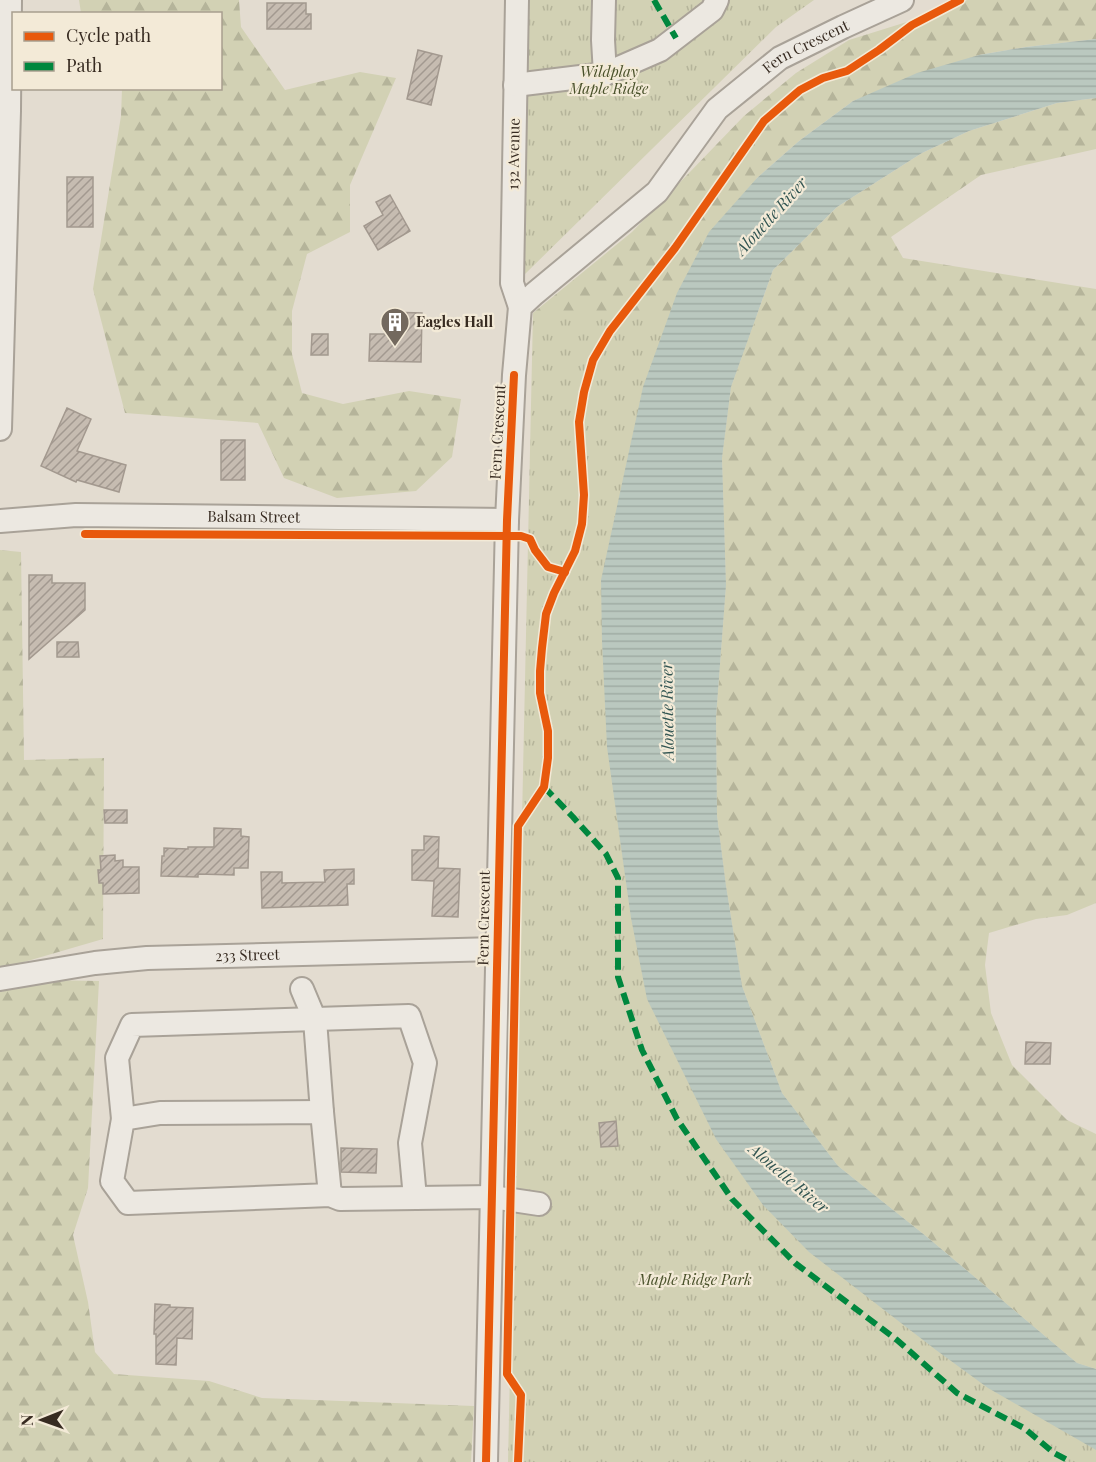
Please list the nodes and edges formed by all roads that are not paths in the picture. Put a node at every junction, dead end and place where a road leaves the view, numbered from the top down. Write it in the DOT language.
graph roads {
  1 [pos="10,0"];
  2 [pos="517,0"];
  3 [pos="604,0"];
  4 [pos="717,0"];
  5 [pos="902,0"];
  6 [pos="605,74"];
  7 [pos="515,85"];
  8 [pos="5,111"];
  9 [pos="520,307"];
  10 [pos="0,429"];
  11 [pos="507,520"];
  12 [pos="0,521"];
  13 [pos="497,949"];
  14 [pos="0,979"];
  15 [pos="302,989"];
  16 [pos="315,1020"];
  17 [pos="322,1112"];
  18 [pos="123,1119"];
  19 [pos="330,1195"];
  20 [pos="492,1197"];
  21 [pos="415,1198"];
  22 [pos="539,1204"];
  23 [pos="486,1462"];
  1 -- 8 [label="street"];
  2 -- 7 [label="street, 132 Avenue"];
  3 -- 6 [label="street"];
  4 -- 6 [label="street"];
  5 -- 9 [label="street, Fern Crescent"];
  6 -- 7 [label="street"];
  7 -- 9 [label="street, 132 Avenue"];
  8 -- 10 [label="street"];
  9 -- 11 [label="street, Fern Crescent"];
  11 -- 12 [label="street, Balsam Street"];
  11 -- 13 [label="street, Fern Crescent"];
  13 -- 14 [label="street, 233 Street"];
  13 -- 20 [label="street, Fern Crescent"];
  15 -- 16 [label="street"];
  16 -- 17 [label="street"];
  16 -- 18 [label="street"];
  16 -- 21 [label="street"];
  17 -- 18 [label="street"];
  17 -- 19 [label="street"];
  18 -- 19 [label="street"];
  19 -- 21 [label="street"];
  20 -- 21 [label="street"];
  20 -- 22 [label="street"];
  20 -- 23 [label="street, Fern Crescent"];
}
